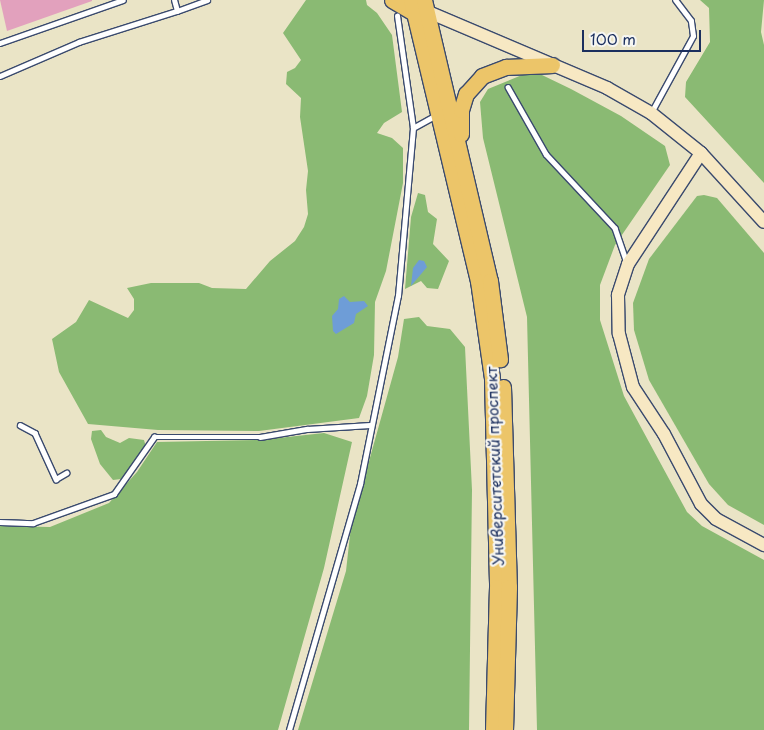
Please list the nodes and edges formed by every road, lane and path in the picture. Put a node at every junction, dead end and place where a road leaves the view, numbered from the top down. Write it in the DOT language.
graph roads {
  1 [pos="123,0"];
  2 [pos="174,0"];
  3 [pos="207,0"];
  4 [pos="392,0"];
  5 [pos="675,0"];
  6 [pos="419,6"];
  7 [pos="177,11"];
  8 [pos="397,16"];
  9 [pos="0,43"];
  10 [pos="552,65"];
  11 [pos="0,76"];
  12 [pos="508,87"];
  13 [pos="651,113"];
  14 [pos="439,114"];
  15 [pos="413,128"];
  16 [pos="702,153"];
  17 [pos="461,158"];
  18 [pos="764,222"];
  19 [pos="628,264"];
  20 [pos="20,425"];
  21 [pos="370,426"];
  22 [pos="66,473"];
  23 [pos="0,522"];
  24 [pos="764,545"];
  25 [pos="503,587"];
  26 [pos="289,730"];
  27 [pos="493,730"];
  28 [pos="505,730"];
  1 -- 9 [label="lane"];
  2 -- 7 [label="lane"];
  3 -- 7 [label="lane"];
  4 -- 6 [label="main road"];
  5 -- 13 [label="lane"];
  6 -- 10 [label="main road"];
  6 -- 14 [label="main road, Университетский проспект"];
  6 -- 17 [label="main road, Университетский проспект"];
  7 -- 11 [label="lane"];
  8 -- 15 [label="lane"];
  10 -- 13 [label="main road"];
  10 -- 17 [label="main road"];
  12 -- 19 [label="lane"];
  13 -- 16 [label="main road"];
  14 -- 15 [label="lane"];
  14 -- 25 [label="main road, Университетский проспект"];
  15 -- 21 [label="lane"];
  16 -- 18 [label="main road"];
  16 -- 19 [label="main road"];
  17 -- 25 [label="main road, Университетский проспект"];
  19 -- 24 [label="main road"];
  20 -- 22 [label="lane"];
  21 -- 23 [label="lane"];
  21 -- 26 [label="lane"];
  25 -- 27 [label="main road, Университетский проспект"];
  25 -- 28 [label="main road, Университетский проспект"];
}
